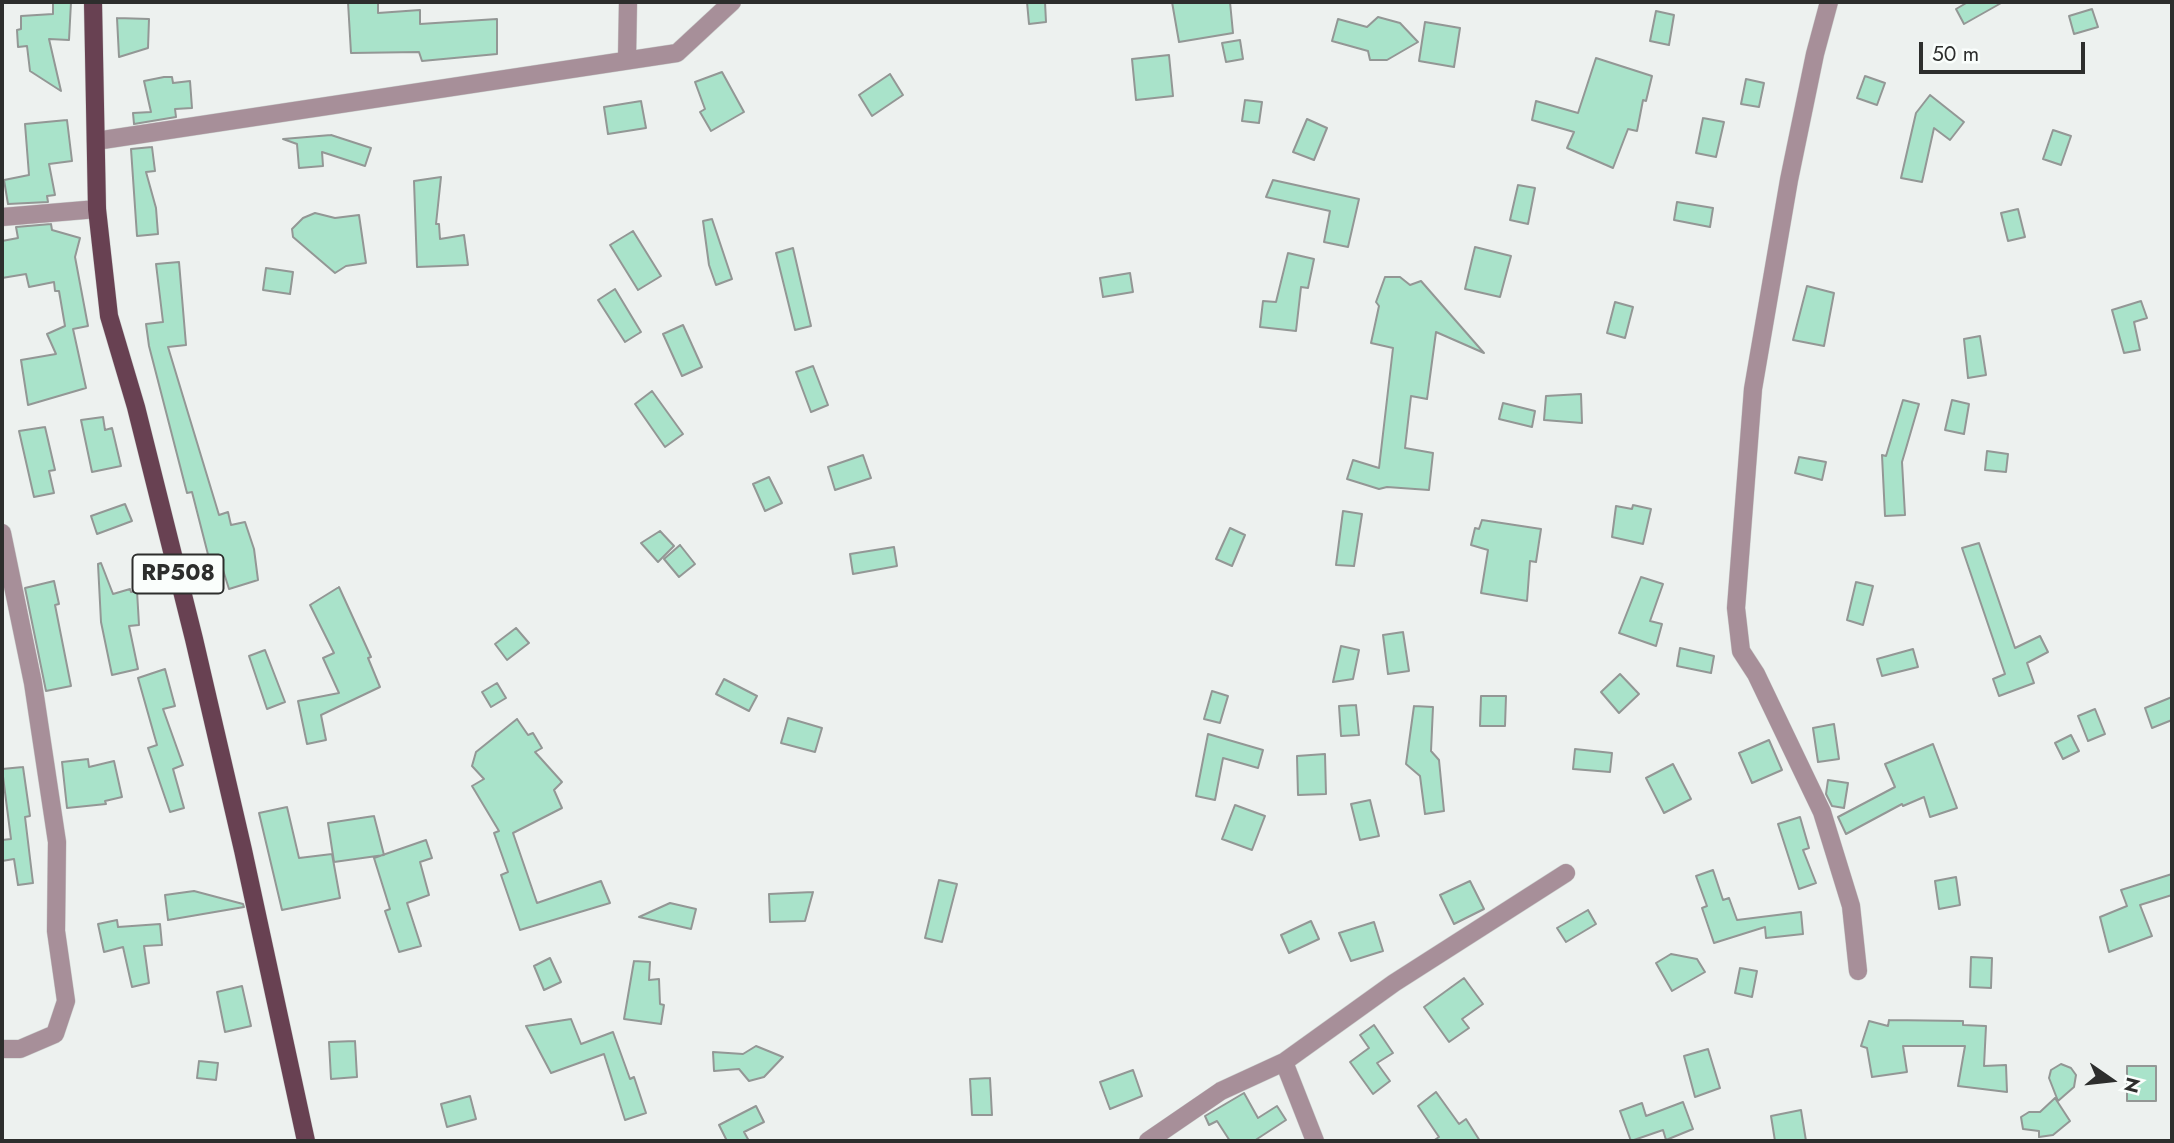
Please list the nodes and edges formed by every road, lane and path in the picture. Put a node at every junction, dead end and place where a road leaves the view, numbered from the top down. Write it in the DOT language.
graph roads {
  1 [pos="93,2"];
  2 [pos="628,2"];
  3 [pos="732,2"];
  4 [pos="1829,2"];
  5 [pos="627,60"];
  6 [pos="96,141"];
  7 [pos="97,209"];
  8 [pos="2,217"];
  9 [pos="2,533"];
  10 [pos="1566,873"];
  11 [pos="1858,971"];
  12 [pos="2,1049"];
  13 [pos="1284,1062"];
  14 [pos="306,1141"];
  15 [pos="1148,1141"];
  16 [pos="1315,1141"];
  1 -- 6 [label="main road, RP508"];
  2 -- 5 [label="street"];
  3 -- 5 [label="street"];
  4 -- 11 [label="street"];
  5 -- 6 [label="street"];
  6 -- 7 [label="main road, RP508"];
  7 -- 8 [label="street"];
  7 -- 14 [label="main road, RP508"];
  9 -- 12 [label="street"];
  10 -- 13 [label="street"];
  13 -- 15 [label="street"];
  13 -- 16 [label="street"];
}
